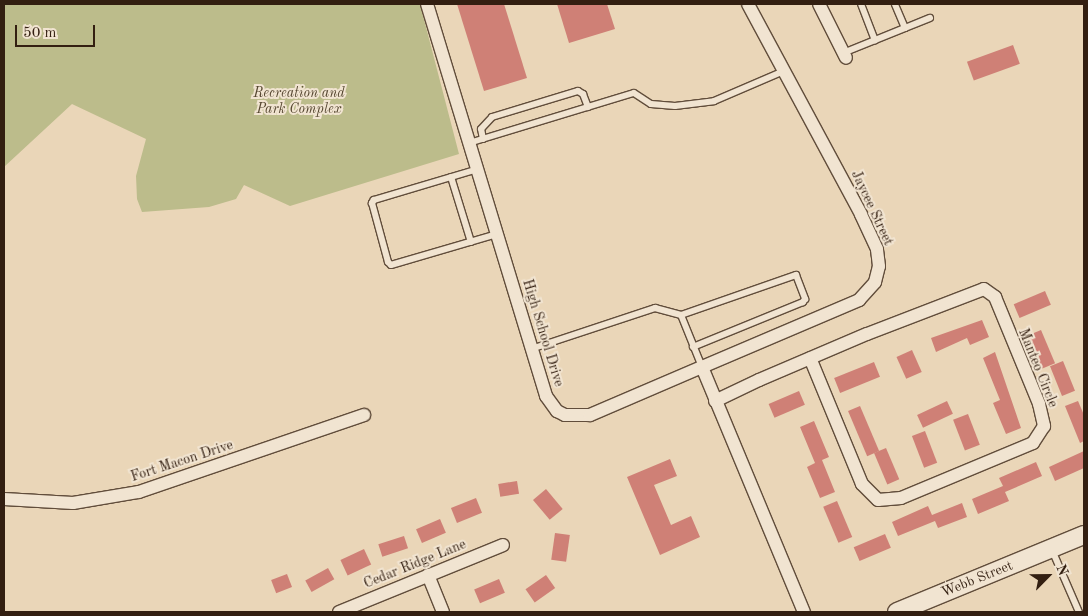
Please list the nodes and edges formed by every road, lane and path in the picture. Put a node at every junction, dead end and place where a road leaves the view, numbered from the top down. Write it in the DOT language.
graph roads {
  1 [pos="427,4"];
  2 [pos="748,4"];
  3 [pos="819,4"];
  4 [pos="861,4"];
  5 [pos="895,4"];
  6 [pos="930,18"];
  7 [pos="905,28"];
  8 [pos="875,40"];
  9 [pos="844,55"];
  10 [pos="784,72"];
  11 [pos="588,107"];
  12 [pos="484,139"];
  13 [pos="469,143"];
  14 [pos="478,170"];
  15 [pos="450,177"];
  16 [pos="497,234"];
  17 [pos="471,242"];
  18 [pos="681,315"];
  19 [pos="693,347"];
  20 [pos="532,349"];
  21 [pos="810,358"];
  22 [pos="702,367"];
  23 [pos="715,400"];
  24 [pos="364,416"];
  25 [pos="4,499"];
  26 [pos="1084,535"];
  27 [pos="503,545"];
  28 [pos="1052,548"];
  29 [pos="428,576"];
  30 [pos="339,612"];
  31 [pos="443,612"];
  32 [pos="804,612"];
  33 [pos="897,612"];
  34 [pos="1079,612"];
  1 -- 13 [label="street, High School Drive"];
  2 -- 10 [label="street, Jaycee Street"];
  3 -- 9 [label="street"];
  4 -- 8 [label="lane"];
  5 -- 7 [label="lane"];
  6 -- 7 [label="lane"];
  7 -- 8 [label="lane"];
  8 -- 9 [label="lane"];
  10 -- 11 [label="lane"];
  10 -- 22 [label="street, Jaycee Street"];
  11 -- 12 [label="lane"];
  11 -- 12 [label="lane"];
  12 -- 13 [label="lane"];
  13 -- 14 [label="street, High School Drive"];
  14 -- 15 [label="lane"];
  14 -- 16 [label="street, High School Drive"];
  15 -- 17 [label="lane"];
  15 -- 17 [label="lane"];
  16 -- 17 [label="lane"];
  16 -- 20 [label="street, High School Drive"];
  18 -- 19 [label="lane"];
  18 -- 19 [label="lane"];
  18 -- 20 [label="lane"];
  19 -- 22 [label="lane"];
  20 -- 22 [label="street, High School Drive"];
  21 -- 21 [label="street, Manteo Circle"];
  21 -- 23 [label="street, Manteo Circle"];
  22 -- 23 [label="street"];
  23 -- 32 [label="street"];
  24 -- 25 [label="street, Fort Macon Drive"];
  26 -- 28 [label="street, Webb Street"];
  27 -- 29 [label="street, Cedar Ridge Lane"];
  28 -- 33 [label="street, Webb Street"];
  28 -- 34 [label="lane"];
  29 -- 30 [label="street, Cedar Ridge Lane"];
  29 -- 31 [label="street"];
}
